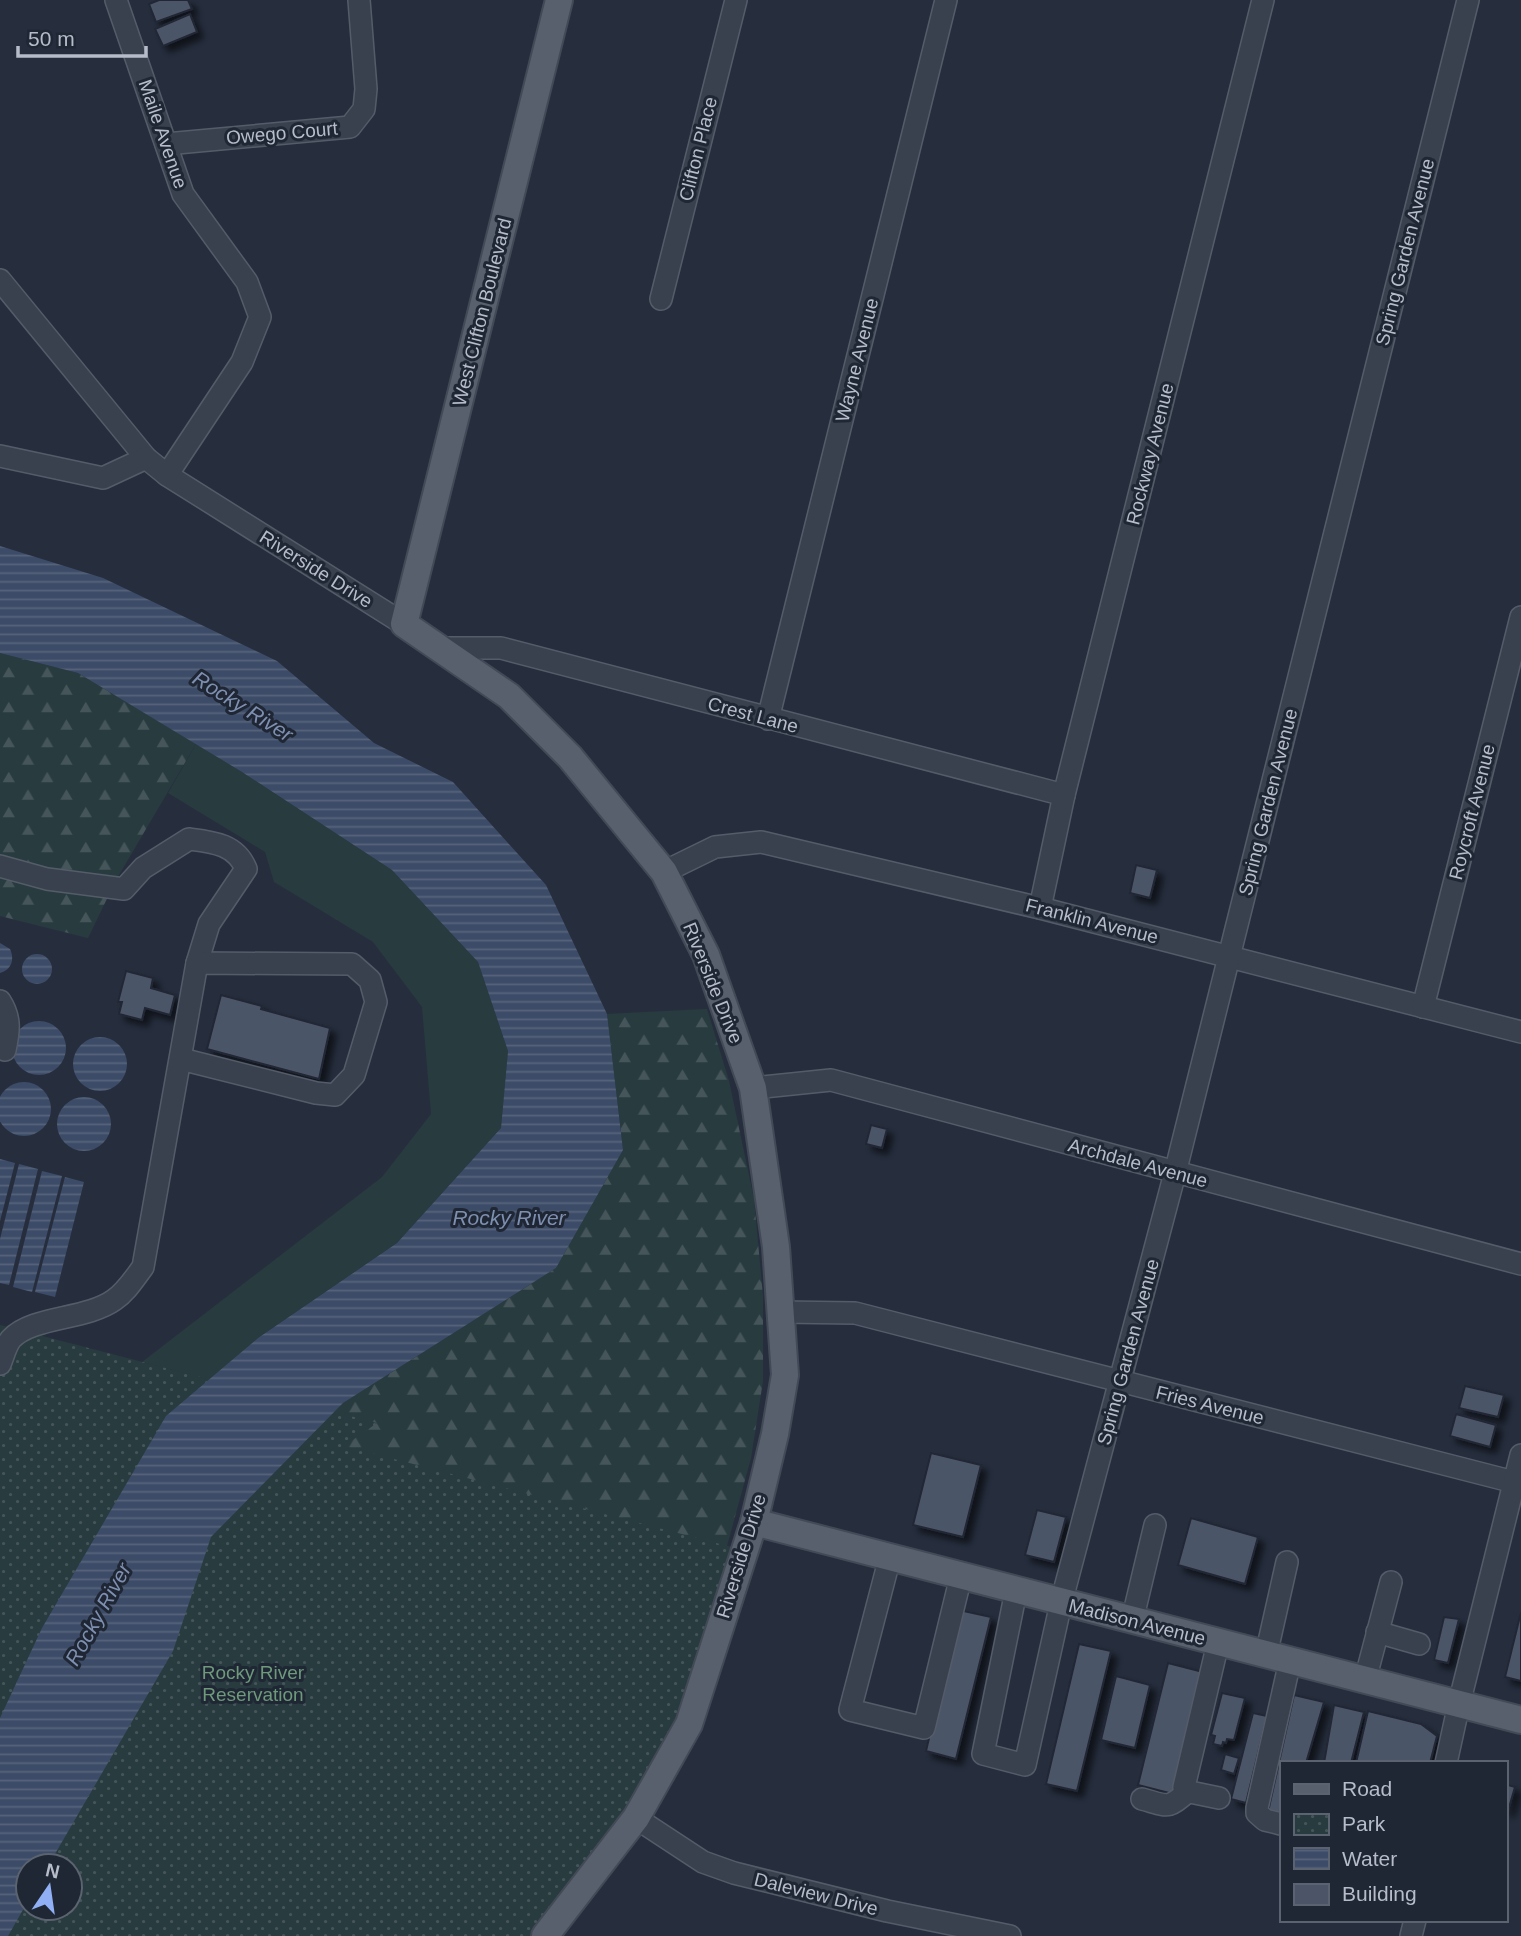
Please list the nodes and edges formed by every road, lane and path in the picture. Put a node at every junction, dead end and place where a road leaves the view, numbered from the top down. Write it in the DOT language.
graph roads {
  1 [pos="116,0"];
  2 [pos="359,0"];
  3 [pos="559,0"];
  4 [pos="736,0"];
  5 [pos="946,0"];
  6 [pos="1264,0"];
  7 [pos="1468,0"];
  8 [pos="166,144"];
  9 [pos="0,280"];
  10 [pos="661,299"];
  11 [pos="0,456"];
  12 [pos="146,458"];
  13 [pos="167,475"];
  14 [pos="1521,617"];
  15 [pos="404,624"];
  16 [pos="440,648"];
  17 [pos="768,719"];
  18 [pos="1064,795"];
  19 [pos="0,866"];
  20 [pos="664,872"];
  21 [pos="1040,908"];
  22 [pos="1229,956"];
  23 [pos="197,963"];
  24 [pos="0,1001"];
  25 [pos="1423,1007"];
  26 [pos="1521,1032"];
  27 [pos="5,1050"];
  28 [pos="181,1059"];
  29 [pos="753,1088"];
  30 [pos="1175,1173"];
  31 [pos="1521,1264"];
  32 [pos="781,1312"];
  33 [pos="0,1364"];
  34 [pos="1121,1382"];
  35 [pos="1521,1455"];
  36 [pos="1514,1482"];
  37 [pos="754,1522"];
  38 [pos="1155,1525"];
  39 [pos="890,1557"];
  40 [pos="1287,1562"];
  41 [pos="961,1576"];
  42 [pos="1391,1582"];
  43 [pos="1016,1591"];
  44 [pos="1061,1603"];
  45 [pos="1132,1621"];
  46 [pos="1377,1632"];
  47 [pos="1218,1643"];
  48 [pos="1419,1644"];
  49 [pos="1278,1658"];
  50 [pos="1365,1680"];
  51 [pos="1458,1704"];
  52 [pos="1521,1720"];
  53 [pos="1446,1761"];
  54 [pos="1188,1791"];
  55 [pos="1219,1798"];
  56 [pos="1142,1799"];
  57 [pos="636,1818"];
  58 [pos="1280,1824"];
  59 [pos="545,1936"];
  60 [pos="1010,1936"];
  1 -- 8 [label="street, Maile Avenue"];
  2 -- 8 [label="street, Owego Court"];
  3 -- 15 [label="main road, West Clifton Boulevard"];
  4 -- 10 [label="street, Clifton Place"];
  5 -- 17 [label="street, Wayne Avenue"];
  6 -- 18 [label="street, Rockway Avenue"];
  7 -- 22 [label="street, Spring Garden Avenue"];
  8 -- 13 [label="street, Maile Avenue"];
  9 -- 12 [label="street, Riverside Drive"];
  11 -- 12 [label="street"];
  12 -- 13 [label="street, Riverside Drive"];
  13 -- 15 [label="street, Riverside Drive"];
  14 -- 25 [label="street, Roycroft Avenue"];
  15 -- 16 [label="main road, Riverside Drive"];
  16 -- 17 [label="street, Crest Lane"];
  16 -- 20 [label="main road, Riverside Drive"];
  17 -- 18 [label="street, Crest Lane"];
  18 -- 21 [label="street, Rockway Avenue"];
  19 -- 23 [label="street"];
  20 -- 21 [label="street, Franklin Avenue"];
  20 -- 29 [label="main road, Riverside Drive"];
  21 -- 22 [label="street, Franklin Avenue"];
  22 -- 25 [label="street, Franklin Avenue"];
  22 -- 30 [label="street, Spring Garden Avenue"];
  23 -- 28 [label="street"];
  23 -- 28 [label="street"];
  24 -- 27 [label="street"];
  25 -- 26 [label="street, Franklin Avenue"];
  28 -- 33 [label="street"];
  29 -- 30 [label="street, Archdale Avenue"];
  29 -- 32 [label="main road, Riverside Drive"];
  30 -- 31 [label="street, Archdale Avenue"];
  30 -- 34 [label="street, Spring Garden Avenue"];
  32 -- 34 [label="street, Fries Avenue"];
  32 -- 37 [label="main road, Riverside Drive"];
  34 -- 36 [label="street, Fries Avenue"];
  34 -- 44 [label="street, Spring Garden Avenue"];
  35 -- 36 [label="street"];
  36 -- 51 [label="street"];
  37 -- 39 [label="main road, Madison Avenue"];
  37 -- 57 [label="main road, Riverside Drive"];
  38 -- 45 [label="street"];
  39 -- 41 [label="main road, Madison Avenue"];
  39 -- 41 [label="street"];
  40 -- 49 [label="street"];
  41 -- 43 [label="main road, Madison Avenue"];
  42 -- 46 [label="street"];
  43 -- 44 [label="main road, Madison Avenue"];
  43 -- 44 [label="street, Spring Garden Avenue"];
  44 -- 45 [label="main road, Madison Avenue"];
  45 -- 47 [label="main road, Madison Avenue"];
  46 -- 48 [label="street"];
  46 -- 50 [label="street"];
  47 -- 49 [label="main road, Madison Avenue"];
  47 -- 54 [label="street"];
  49 -- 50 [label="main road, Madison Avenue"];
  49 -- 58 [label="street"];
  50 -- 51 [label="main road, Madison Avenue"];
  51 -- 52 [label="main road, Madison Avenue"];
  51 -- 53 [label="street"];
  54 -- 55 [label="street"];
  54 -- 56 [label="street"];
  57 -- 59 [label="main road, Riverside Drive"];
  57 -- 60 [label="street, Daleview Drive"];
}
